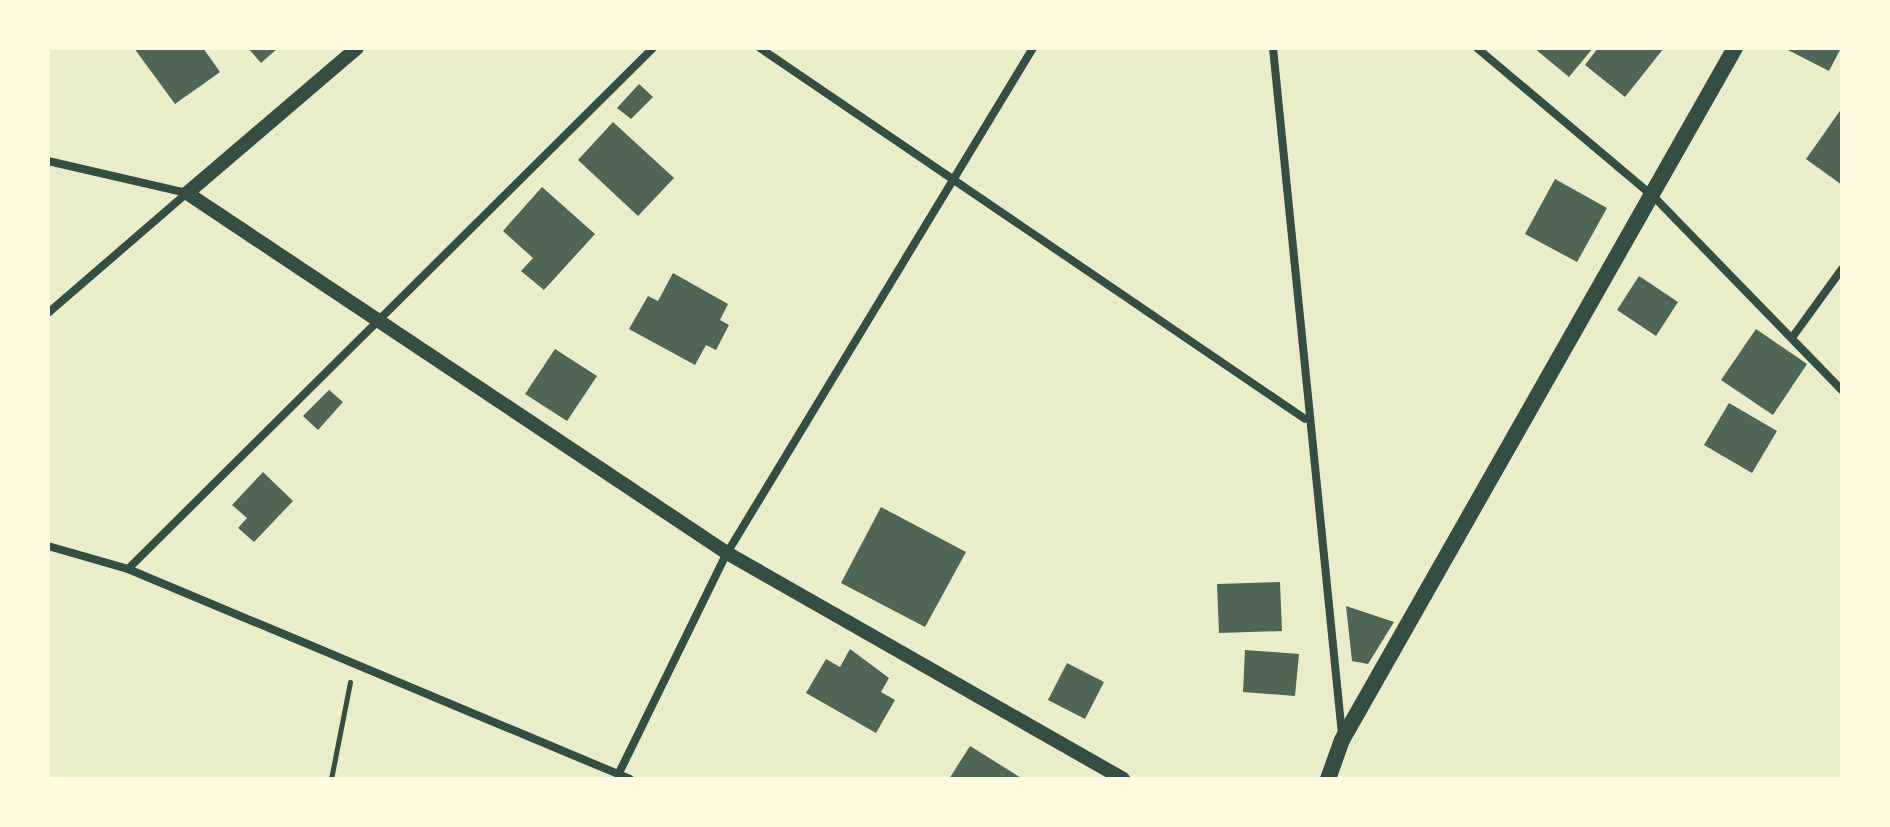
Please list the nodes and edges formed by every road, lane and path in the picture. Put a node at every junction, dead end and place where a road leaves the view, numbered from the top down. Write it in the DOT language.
graph roads {
  1 [pos="357,48"];
  2 [pos="653,48"];
  3 [pos="760,48"];
  4 [pos="1033,48"];
  5 [pos="1273,48"];
  6 [pos="1477,48"];
  7 [pos="1735,48"];
  8 [pos="48,161"];
  9 [pos="950,181"];
  10 [pos="187,193"];
  11 [pos="1655,198"];
  12 [pos="1842,269"];
  13 [pos="48,313"];
  14 [pos="382,319"];
  15 [pos="1794,335"];
  16 [pos="1842,390"];
  17 [pos="1305,419"];
  18 [pos="48,546"];
  19 [pos="727,553"];
  20 [pos="128,569"];
  21 [pos="354,662"];
  22 [pos="1342,740"];
  23 [pos="619,773"];
  24 [pos="331,779"];
  25 [pos="630,779"];
  26 [pos="1123,779"];
  27 [pos="1328,779"];
  1 -- 10 [label="street"];
  2 -- 14 [label="street"];
  3 -- 9 [label="street"];
  4 -- 9 [label="street"];
  5 -- 17 [label="street"];
  6 -- 11 [label="street"];
  7 -- 11 [label="main road"];
  8 -- 10 [label="street"];
  9 -- 17 [label="street"];
  9 -- 19 [label="street"];
  10 -- 13 [label="street"];
  10 -- 14 [label="street"];
  11 -- 15 [label="street"];
  11 -- 22 [label="main road"];
  12 -- 15 [label="street"];
  14 -- 19 [label="street"];
  14 -- 20 [label="street"];
  15 -- 16 [label="street"];
  17 -- 22 [label="street"];
  18 -- 20 [label="street"];
  19 -- 23 [label="street"];
  19 -- 26 [label="street"];
  20 -- 21 [label="street"];
  21 -- 23 [label="street"];
  21 -- 24 [label="path"];
  22 -- 27 [label="main road"];
  23 -- 25 [label="street"];
}
